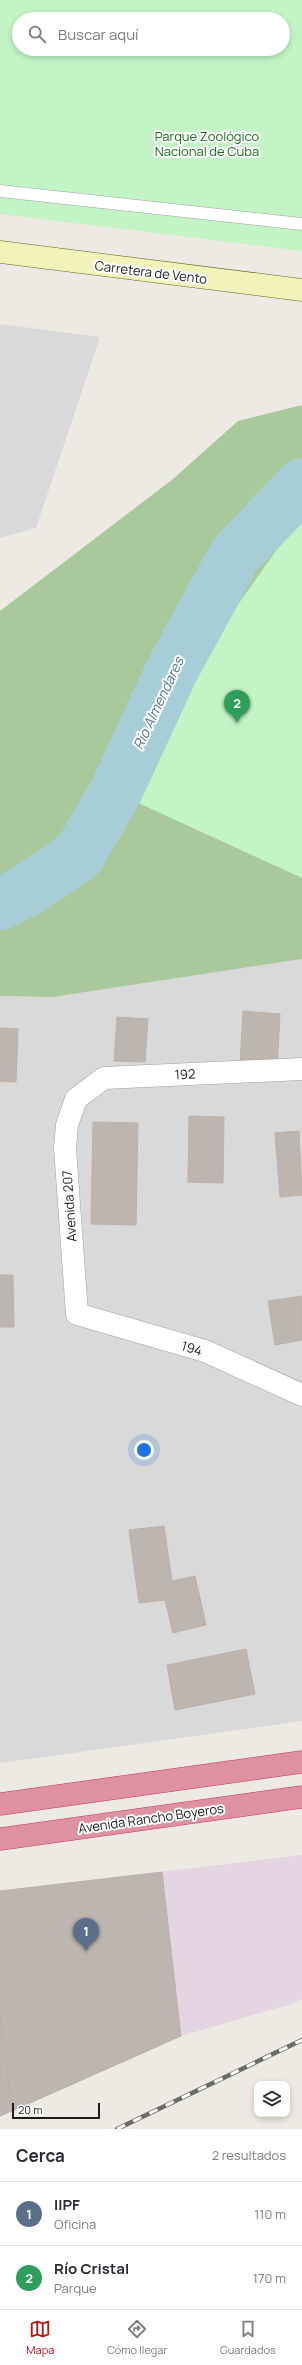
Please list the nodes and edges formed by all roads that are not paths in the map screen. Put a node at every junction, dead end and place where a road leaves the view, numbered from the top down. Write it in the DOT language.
graph roads {
  1 [pos="0,191"];
  2 [pos="302,224"];
  3 [pos="0,252"];
  4 [pos="302,290"];
  5 [pos="302,1069"];
  6 [pos="76,1099"];
  7 [pos="77,1314"];
  8 [pos="302,1395"];
  9 [pos="302,1762"];
  10 [pos="302,1797"];
  11 [pos="0,1804"];
  12 [pos="0,1839"];
  1 -- 2 [label="lane"];
  3 -- 4 [label="street, Carretera de Vento"];
  5 -- 6 [label="street, 192"];
  6 -- 7 [label="street, Avenida 207"];
  7 -- 8 [label="street, 194"];
  9 -- 11 [label="highway"];
  10 -- 12 [label="highway, Avenida Rancho Boyeros"];
}
